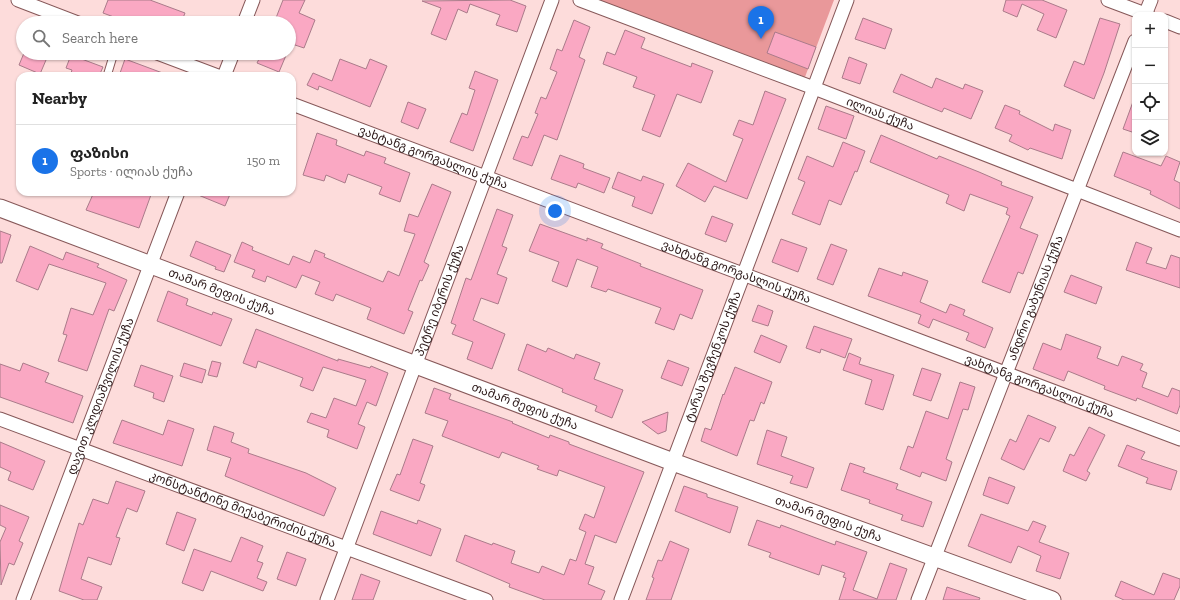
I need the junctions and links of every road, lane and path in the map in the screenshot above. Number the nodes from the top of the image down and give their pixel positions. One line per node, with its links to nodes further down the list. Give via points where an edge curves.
1 (18, 0): 10 (street)
2 (253, 0): 11 (street)
3 (552, 0): 23 (street, პეტრე იბერის ქუჩა)
4 (580, 0): 21 (street, ილიას ქუჩა)
5 (846, 0): 21 (street, ტარას შევჩენკოს ქუჩა)
6 (1108, 0): 8 (street)
7 (1151, 0): 9 (street)
8 (1138, 12)
9 (1147, 12)
10 (60, 16)
11 (247, 16)
12 (1168, 22): 13 (street)
13 (1180, 27)
14 (1132, 48): 24 (street, ანდრო გაბუნიას ქუჩა)
15 (112, 60): 18 (lane)
16 (176, 60): 19 (street)
17 (230, 60): 20 (street)
18 (108, 72)
19 (207, 72)
20 (226, 72)
21 (814, 88): 24 (street, ილიას ქუჩა); 29 (street, ტარას შევჩენკოს ქუჩა)
22 (296, 106): 23 (street, ვახტანგ გორგასლის ქუჩა)
23 (485, 177): 29 (street, ვახტანგ გორგასლის ქუჩა); 30 (street, პეტრე იბერის ქუჩა)
24 (1078, 190): 27 (street, ილიას ქუჩა); 31 (street, ანდრო გაბუნიას ქუჩა)
25 (176, 196): 28 (street, დავით კლდიაშვილის ქუჩა)
26 (0, 208): 28 (street, თამარ მეფის ქუჩა)
27 (1180, 230)
28 (150, 264): 30 (street, თამარ მეფის ქუჩა); 34 (street, დავით კლდიაშვილის ქუჩა)
29 (744, 275): 31 (street, ვახტანგ გორგასლის ქუჩა); 35 (street, ტარას შევჩენკოს ქუჩა)
30 (416, 365): 35 (street, თამარ მეფის ქუჩა); 36 (street, პეტრე იბერის ქუჩა)
31 (1006, 374): 33 (street, ვახტანგ გორგასლის ქუჩა); 37 (street, ანდრო გაბუნიას ქუჩა)
32 (0, 419): 34 (street, კონსტანტინე მიქაბერიძის ქუჩა)
33 (1180, 439)
34 (80, 449): 36 (street, კონსტანტინე მიქაბერიძის ქუჩა); 38 (street, დავით კლდიაშვილის ქუჩა)
35 (673, 462): 37 (street, თამარ მეფის ქუჩა); 41 (street, ტარას შევჩენკოს ქუჩა)
36 (347, 548): 39 (street, პეტრე იბერის ქუჩა); 40 (street, კონსტანტინე მიქაბერიძის ქუჩა)
37 (936, 557): 42 (street, ანდრო გაბუნიას ქუჩა); 43 (street, თამარ მეფის ქუჩა)
38 (23, 600)
39 (327, 600)
40 (486, 600)
41 (621, 600)
42 (918, 600)
43 (1052, 600)

